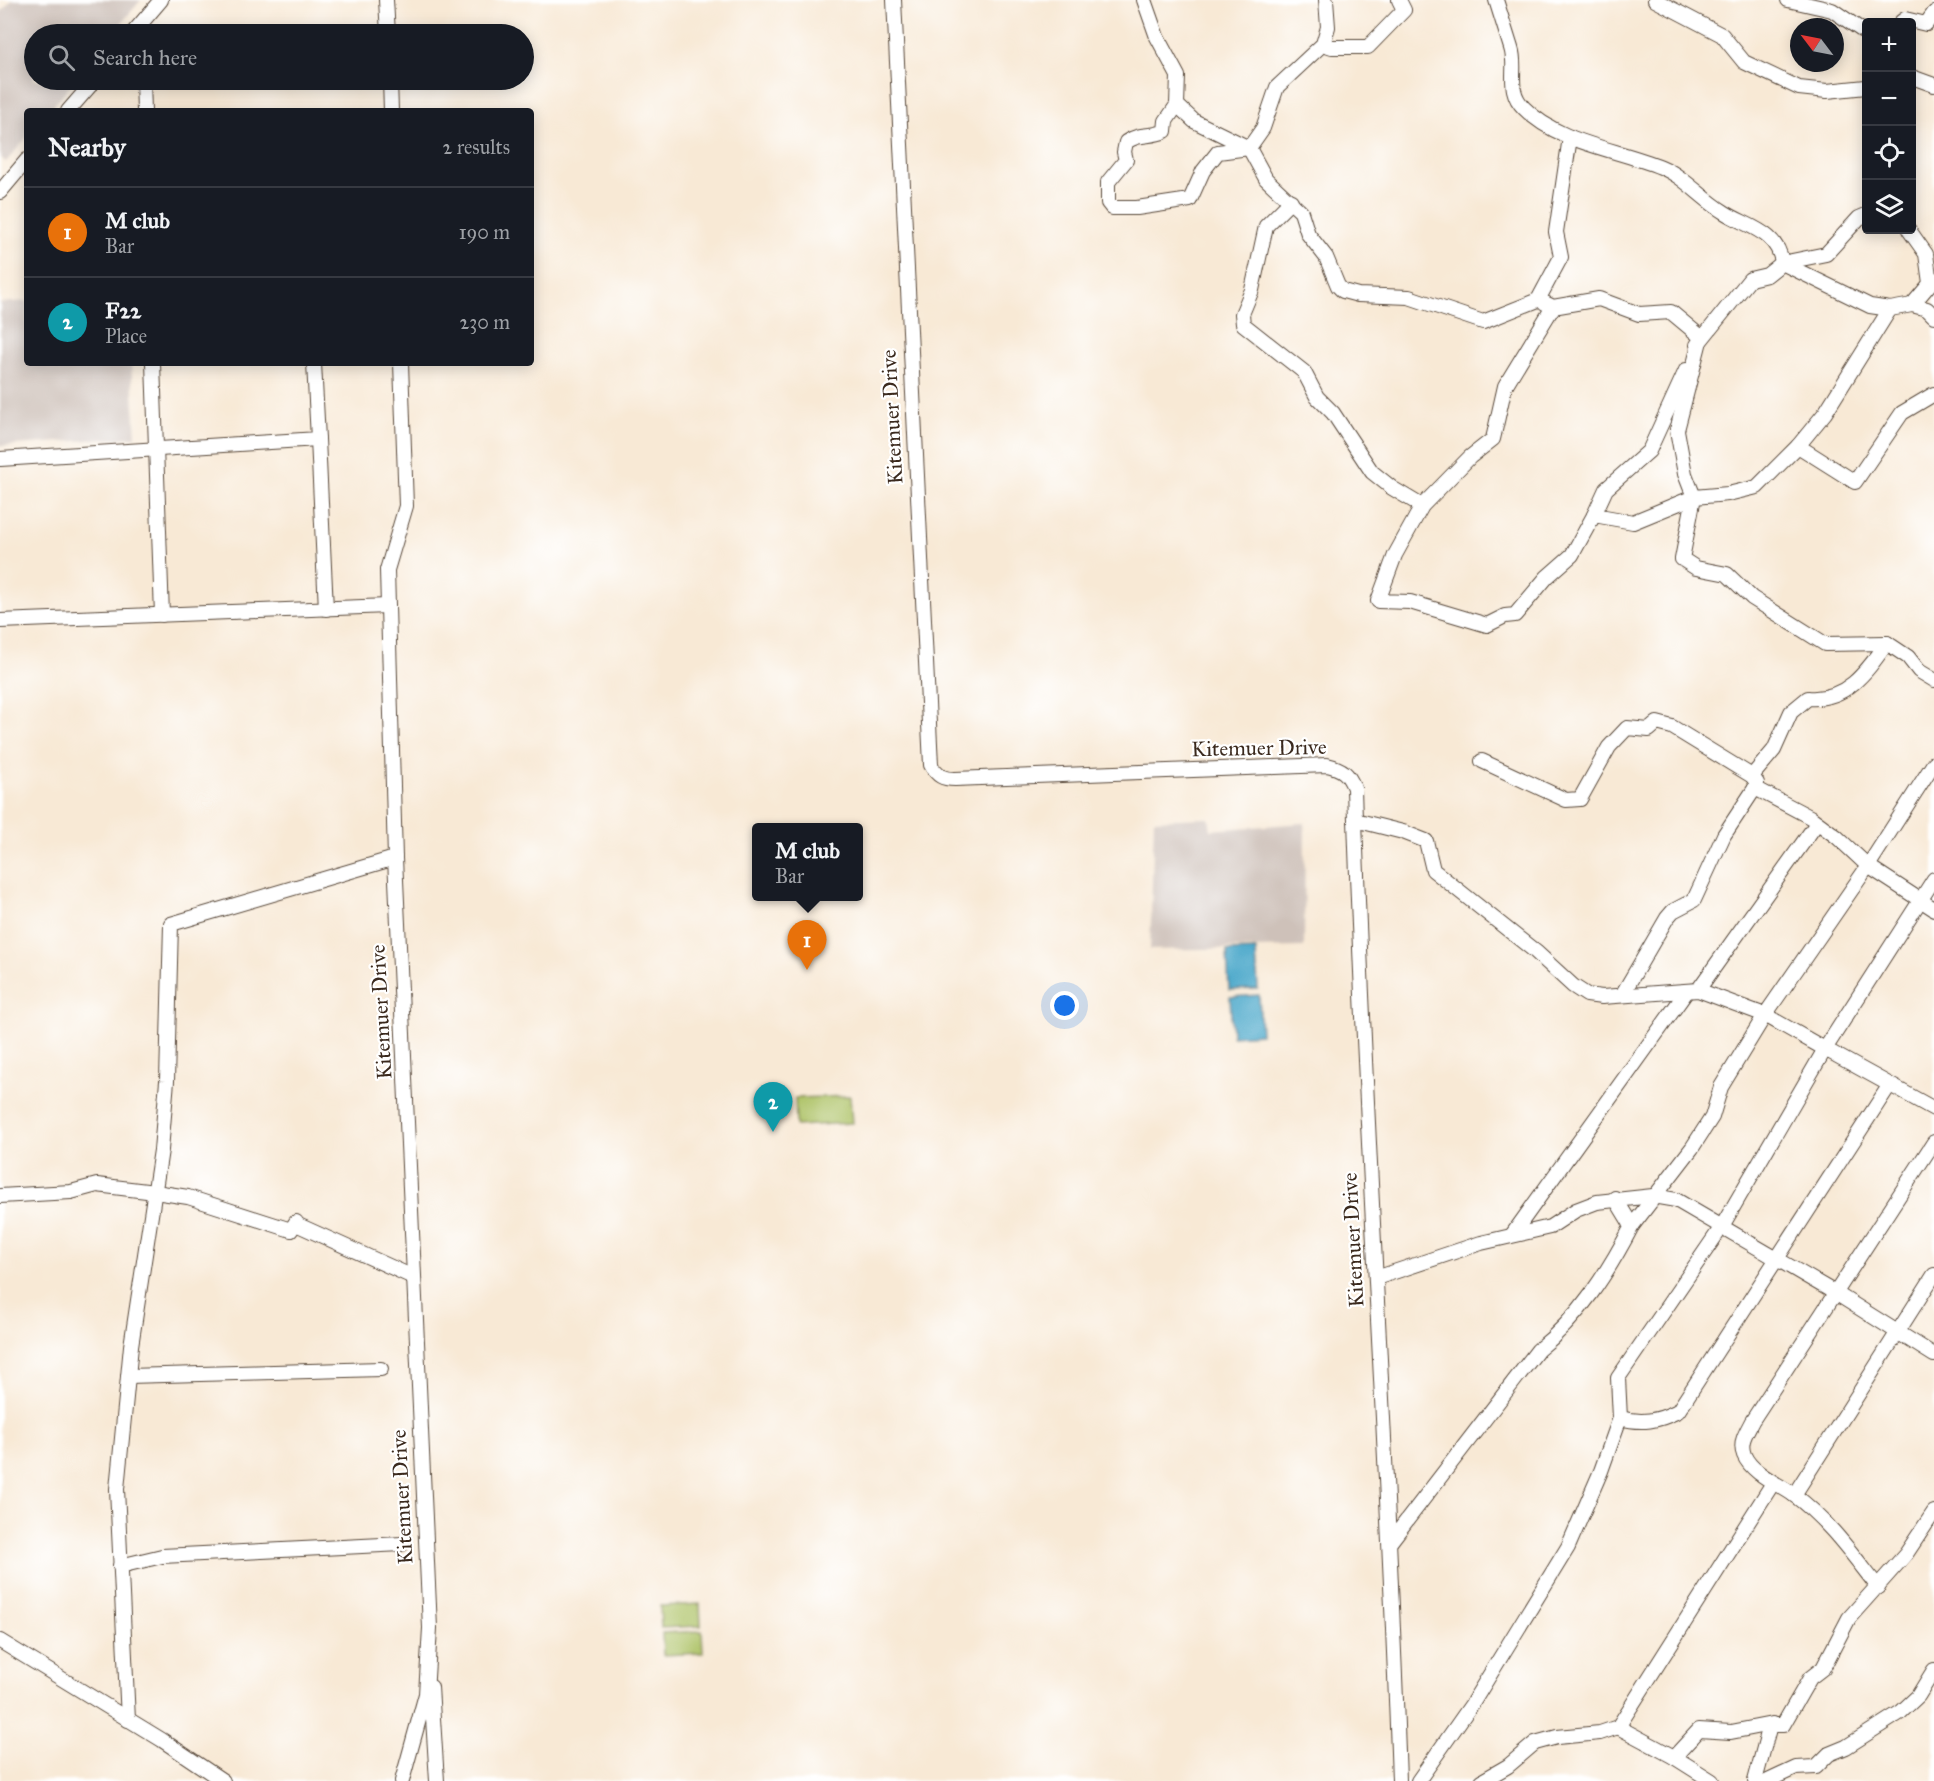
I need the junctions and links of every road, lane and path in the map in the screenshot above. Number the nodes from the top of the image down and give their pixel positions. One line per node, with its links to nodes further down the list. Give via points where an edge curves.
1 (161, 0): 12 (street)
2 (386, 0): 13 (street)
3 (894, 0): 61 (street, Kitemuer Drive, via 931,765 945,779 955,779 1327,765 1342,768 1349,776 1354,788)
4 (1144, 0): 22 (street, via 1156,37 1178,76)
5 (1326, 0): 15 (street, via 1328,27)
6 (1399, 0): 15 (street, via 1404,10 1368,47)
7 (1496, 0): 26 (street, via 1512,49 1515,96 1523,108)
8 (1655, 0): 18 (street, via 1722,35 1744,62 1799,88 1827,91)
9 (1788, 0): 14 (street, via 1832,9)
10 (1934, 13): 11 (street, via 1926,24)
11 (1916, 22)
12 (143, 24)
13 (387, 24)
14 (1862, 30)
15 (1323, 44): 27 (street, via 1277,87 1263,128)
16 (1916, 79): 17 (street)
17 (1934, 85)
18 (1862, 87)
19 (86, 90): 23 (street)
20 (143, 90): 24 (street)
21 (390, 90): 25 (street)
22 (1177, 105): 27 (street, via 1194,121); 27 (street, via 1166,121 1165,131 1156,136 1138,135 1126,142 1126,160 1108,182 1110,207 1137,208 1190,200 1203,171 1218,152)
23 (71, 108)
24 (144, 108)
25 (391, 108)
26 (1570, 137): 33 (street, via 1673,174 1724,212 1761,231 1780,250); 35 (street, via 1556,232 1561,257)
27 (1249, 148): 30 (street, via 1266,179)
28 (24, 164): 29 (street)
29 (0, 192)
30 (1291, 201): 35 (street, via 1301,212 1308,234 1326,257 1343,291 1409,297 1483,322); 50 (street, via 1266,226 1252,290 1242,315 1243,324 1304,372 1317,397 1333,413 1372,472)
31 (1862, 217): 33 (street, via 1826,254)
32 (1912, 234): 34 (street, via 1926,254)
33 (1782, 263): 38 (street, via 1870,306); 40 (street, via 1767,274 1750,279)
34 (1932, 281): 36 (street)
35 (1538, 300): 37 (street)
36 (1911, 305): 38 (street); 39 (street, via 1927,309)
37 (1553, 307): 40 (street, via 1599,299 1639,314 1671,312); 50 (street, via 1505,386 1493,439)
38 (1890, 309): 46 (street, via 1865,354)
39 (1934, 316)
40 (1701, 337): 49 (street, via 1677,430 1685,474); 51 (street, via 1650,451 1606,489)
41 (153, 366): 47 (street)
42 (315, 366): 45 (street)
43 (401, 366): 52 (street, Kitemuer Drive, via 406,506 387,570)
44 (1934, 394): 46 (street, via 1902,413 1855,483)
45 (318, 439): 47 (street); 53 (street)
46 (1798, 446): 49 (street, via 1756,487)
47 (156, 449): 48 (street); 54 (street)
48 (0, 459)
49 (1694, 497): 51 (street, via 1633,522); 56 (street, via 1682,560 1696,568 1727,574 1752,598 1825,644)
50 (1422, 506): 51 (street, via 1395,555 1378,601 1410,602 1486,625 1515,615 1572,555)
51 (1594, 515)
52 (388, 606): 53 (street); 63 (street, Kitemuer Drive)
53 (326, 609): 54 (street)
54 (162, 615): 55 (street)
55 (0, 621)
56 (1887, 643): 57 (street); 60 (street, via 1865,674 1840,694 1808,698 1791,712)
57 (1934, 680)
58 (1482, 761): 60 (street, via 1566,800 1580,799 1609,747 1627,728 1649,730 1658,723 1672,727)
59 (1934, 763): 64 (street)
60 (1754, 782): 62 (street); 69 (street, via 1724,835 1695,900 1667,918)
61 (1355, 820): 69 (street, via 1426,841 1433,870 1536,952 1560,976 1587,995); 85 (street, Kitemuer Drive)
62 (1817, 823): 64 (street); 68 (street)
63 (395, 858): 75 (street, via 171,924 166,1081); 84 (street, Kitemuer Drive)
64 (1868, 866): 66 (street); 70 (street)
65 (1934, 879): 66 (street)
66 (1919, 900): 67 (street); 71 (street)
67 (1934, 909)
68 (1693, 990): 69 (street); 70 (street); 81 (street)
69 (1622, 995)
70 (1765, 1015): 71 (street); 77 (street, via 1721,1087 1712,1117)
71 (1825, 1049): 72 (street); 80 (street)
72 (1889, 1086): 73 (street); 82 (street)
73 (1934, 1109)
74 (1934, 1142): 86 (street)
75 (155, 1192): 76 (street, via 97,1185 71,1192); 84 (street, via 188,1197 291,1230 296,1223); 90 (street)
76 (0, 1196)
77 (1653, 1196): 78 (street); 79 (street); 80 (street, via 1676,1200)
78 (1616, 1198): 79 (street); 81 (street, via 1576,1210 1550,1227)
79 (1632, 1226): 95 (street, via 1612,1264 1566,1325 1538,1350)
80 (1721, 1228): 82 (street); 91 (street, via 1618,1378)
81 (1512, 1235): 85 (street)
82 (1776, 1258): 86 (street); 91 (street, via 1678,1411 1637,1423)
83 (1934, 1275): 87 (street)
84 (412, 1277): 100 (street, Kitemuer Drive)
85 (1376, 1278): 95 (street, Kitemuer Drive)
86 (1837, 1294): 87 (street); 92 (street, via 1744,1437 1745,1458)
87 (1899, 1334): 88 (street); 93 (street)
88 (1934, 1355)
89 (381, 1369): 90 (street)
90 (128, 1376): 97 (street, via 117,1488)
91 (1620, 1418): 106 (street, via 1568,1547)
92 (1773, 1483): 93 (street); 104 (street)
93 (1794, 1495): 98 (street, via 1832,1528)
94 (1934, 1512): 98 (street)
95 (1391, 1541): 110 (street, Kitemuer Drive)
96 (402, 1544): 97 (street, via 162,1556)
97 (120, 1566): 102 (street)
98 (1878, 1587): 103 (street, via 1849,1618 1823,1668 1810,1677 1783,1725)
99 (0, 1641): 102 (street)
100 (430, 1661): 108 (street, Kitemuer Drive, via 426,1694); 109 (street, Kitemuer Drive)
101 (1934, 1670): 114 (street, via 1901,1712 1829,1754 1816,1767 1796,1768)
102 (128, 1720): 107 (street)
103 (1772, 1724): 105 (street, via 1731,1732 1699,1731); 113 (street)
104 (1618, 1727): 105 (street); 111 (street, via 1535,1743)
105 (1674, 1757): 112 (street)
106 (1424, 1780)
107 (223, 1781)
108 (402, 1781)
109 (437, 1781)
110 (1399, 1781)
111 (1482, 1781)
112 (1712, 1781)
113 (1755, 1781)
114 (1768, 1781)

